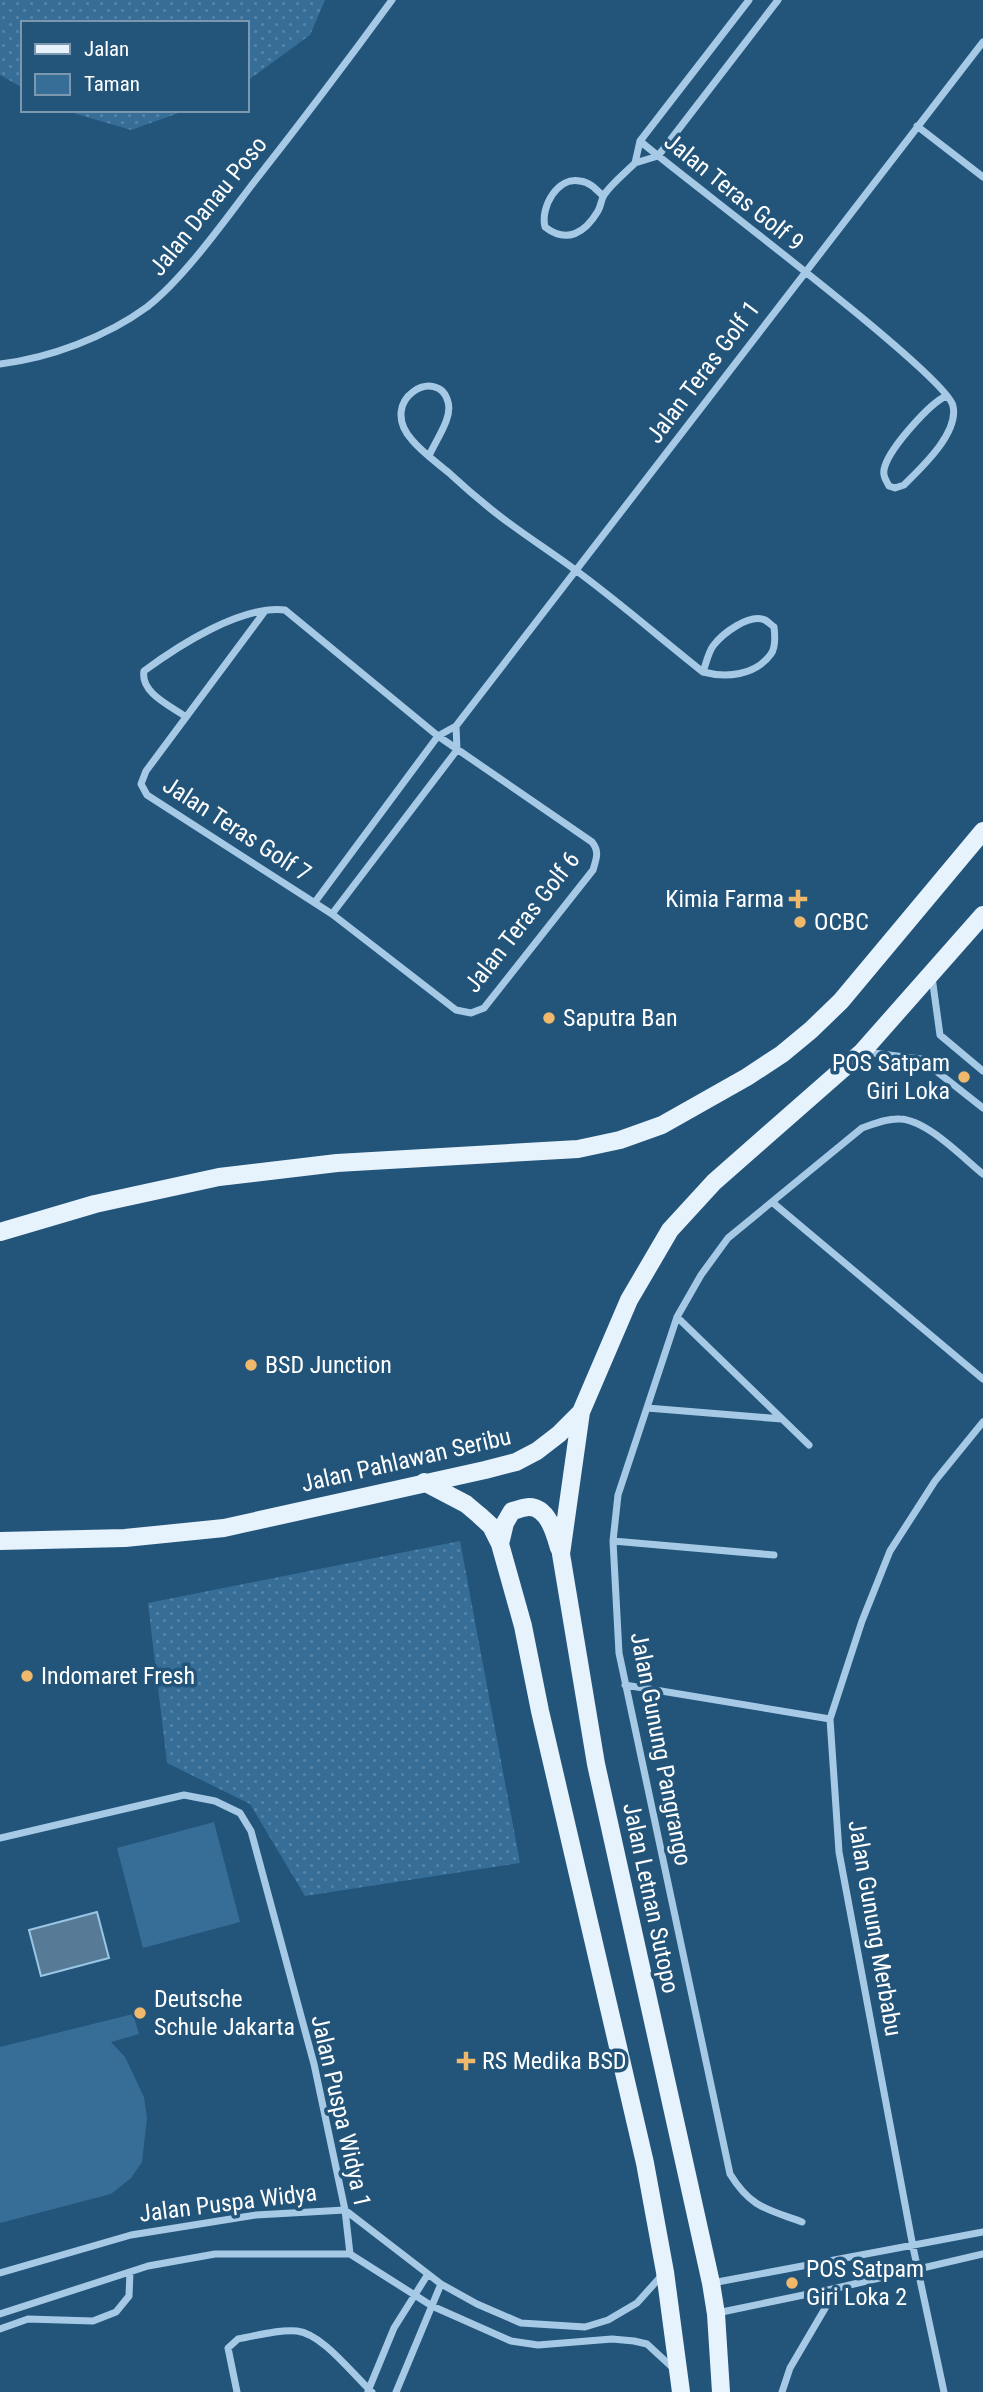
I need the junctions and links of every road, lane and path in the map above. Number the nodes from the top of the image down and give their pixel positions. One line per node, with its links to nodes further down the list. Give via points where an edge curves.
1 (392, 0): 12 (street, Jalan Danau Poso, via 229,215 150,304 104,332 54,352)
2 (749, 0): 6 (street)
3 (778, 0): 7 (street)
4 (983, 42): 5 (street, Jalan Teras Golf 1)
5 (917, 126): 9 (street); 11 (street, Jalan Teras Golf 1)
6 (640, 141): 7 (street, Jalan Teras Golf 9); 8 (street)
7 (658, 156): 8 (street); 11 (street, Jalan Teras Golf 9)
8 (635, 163): 10 (street)
9 (983, 177)
10 (603, 196): 10 (street, via 588,226 576,233 554,234 545,227 543,211 550,196 569,181 590,184)
11 (804, 272): 13 (street, Jalan Teras Golf 9, via 882,334); 15 (street, Jalan Teras Golf 1)
12 (0, 364)
13 (946, 396): 13 (street, via 953,405 954,420 946,438 904,485 889,486 884,473 889,457 927,408)
14 (429, 456): 14 (street, via 404,431 401,420 405,398 416,388 427,386 442,391 449,409); 15 (street, via 492,510)
15 (576, 570): 17 (street); 19 (street, Jalan Teras Golf 1)
16 (265, 611): 18 (street, Jalan Teras Golf 7); 18 (street, via 194,637 144,671 148,690); 20 (street, via 285,610)
17 (703, 672): 17 (street, via 732,676 754,669 772,653 774,627 765,620 749,620 723,635 711,648)
18 (186, 717): 23 (street, Jalan Teras Golf 7, via 143,776 144,791)
19 (456, 726): 20 (street, Jalan Teras Golf 1); 21 (street)
20 (438, 736): 21 (street); 23 (street, Jalan Teras Golf 1)
21 (457, 750): 24 (street); 24 (street, Jalan Teras Golf 6, via 592,842 597,848 593,870 484,1008 471,1013 456,1010)
22 (983, 831): 32 (main road, via 841,1001 811,1030 747,1077 662,1125 578,1149 337,1163 219,1177 103,1202)
23 (315, 902): 24 (street)
24 (332, 914)
25 (983, 915): 26 (main road, Jalan Pahlawan Seribu)
26 (932, 975): 27 (main road, Jalan Pahlawan Seribu); 28 (street, via 940,1035)
27 (862, 1052): 29 (street, via 921,1059); 36 (main road, Jalan Pahlawan Seribu, via 714,1181 670,1230 629,1300)
28 (983, 1071)
29 (983, 1108)
30 (983, 1174): 31 (street, Jalan Gunung Pangrango, via 924,1126 891,1120 862,1128)
31 (772, 1202): 33 (street, Jalan Gunung Pangrango, via 728,1238); 34 (street)
32 (0, 1232)
33 (677, 1317): 35 (street, Jalan Gunung Pangrango); 37 (street)
34 (983, 1379)
35 (647, 1408): 37 (street); 42 (street, Jalan Gunung Pangrango, via 618,1495)
36 (581, 1412): 40 (main road, Jalan Pahlawan Seribu, via 552,1440 516,1462); 44 (main road, Jalan Letnan Sutopo)
37 (782, 1419): 39 (street)
38 (983, 1422): 47 (street, Jalan Gunung Merbabu, via 935,1481 890,1551)
39 (809, 1445)
40 (424, 1482): 41 (main road, Jalan Pahlawan Seribu, via 224,1528 125,1538); 43 (main road, via 466,1504 491,1527)
41 (0, 1541)
42 (613, 1541): 45 (street); 46 (street, Jalan Gunung Pangrango)
43 (500, 1545): 44 (main road, via 512,1511 531,1506 552,1526); 57 (main road, via 523,1626 645,2163)
44 (561, 1554): 60 (main road, Jalan Letnan Sutopo, via 596,1764)
45 (774, 1555)
46 (625, 1685): 47 (street); 50 (street, Jalan Gunung Pangrango, via 730,2174 756,2205)
47 (830, 1718): 52 (street, Jalan Gunung Merbabu, via 839,1852)
48 (0, 1838): 49 (street, Jalan Puspa Widya 1, via 184,1795 215,1801 240,1813 251,1831 314,2064)
49 (345, 2210): 54 (street, Jalan Puspa Widya 1); 58 (street, Jalan Puspa Widya, via 256,2215 131,2235); 59 (street, Jalan Puspa Widya)
50 (802, 2222)
51 (983, 2232): 52 (street)
52 (913, 2247): 55 (street, Jalan Gunung Merbabu); 60 (street)
53 (983, 2254): 55 (street)
54 (350, 2255): 56 (street, Jalan Puspa Widya, via 215,2254); 63 (street)
55 (917, 2268): 62 (street); 74 (street, Jalan Gunung Merbabu)
56 (130, 2272): 65 (street, Jalan Puspa Widya); 67 (street, via 129,2296 116,2312 93,2321 28,2319)
57 (665, 2272): 61 (street, Jalan Puspa Widya, via 637,2303 585,2327 521,2323); 68 (main road)
58 (0, 2273)
59 (428, 2274): 61 (street, Jalan Puspa Widya); 63 (street)
60 (711, 2283): 66 (main road, Jalan Letnan Sutopo)
61 (441, 2284): 64 (street)
62 (837, 2288): 66 (street); 73 (street, via 790,2368)
63 (414, 2295): 64 (street); 69 (street, via 394,2328)
64 (432, 2306): 68 (street, via 511,2340 538,2345 612,2339 647,2344); 71 (street)
65 (0, 2314)
66 (716, 2314): 72 (main road, Jalan Letnan Sutopo)
67 (0, 2329)
68 (680, 2383)
69 (369, 2391): 70 (street, via 320,2342 295,2331 232,2342 228,2348)
70 (237, 2392)
71 (396, 2392)
72 (721, 2392)
73 (782, 2392)
74 (944, 2392)

